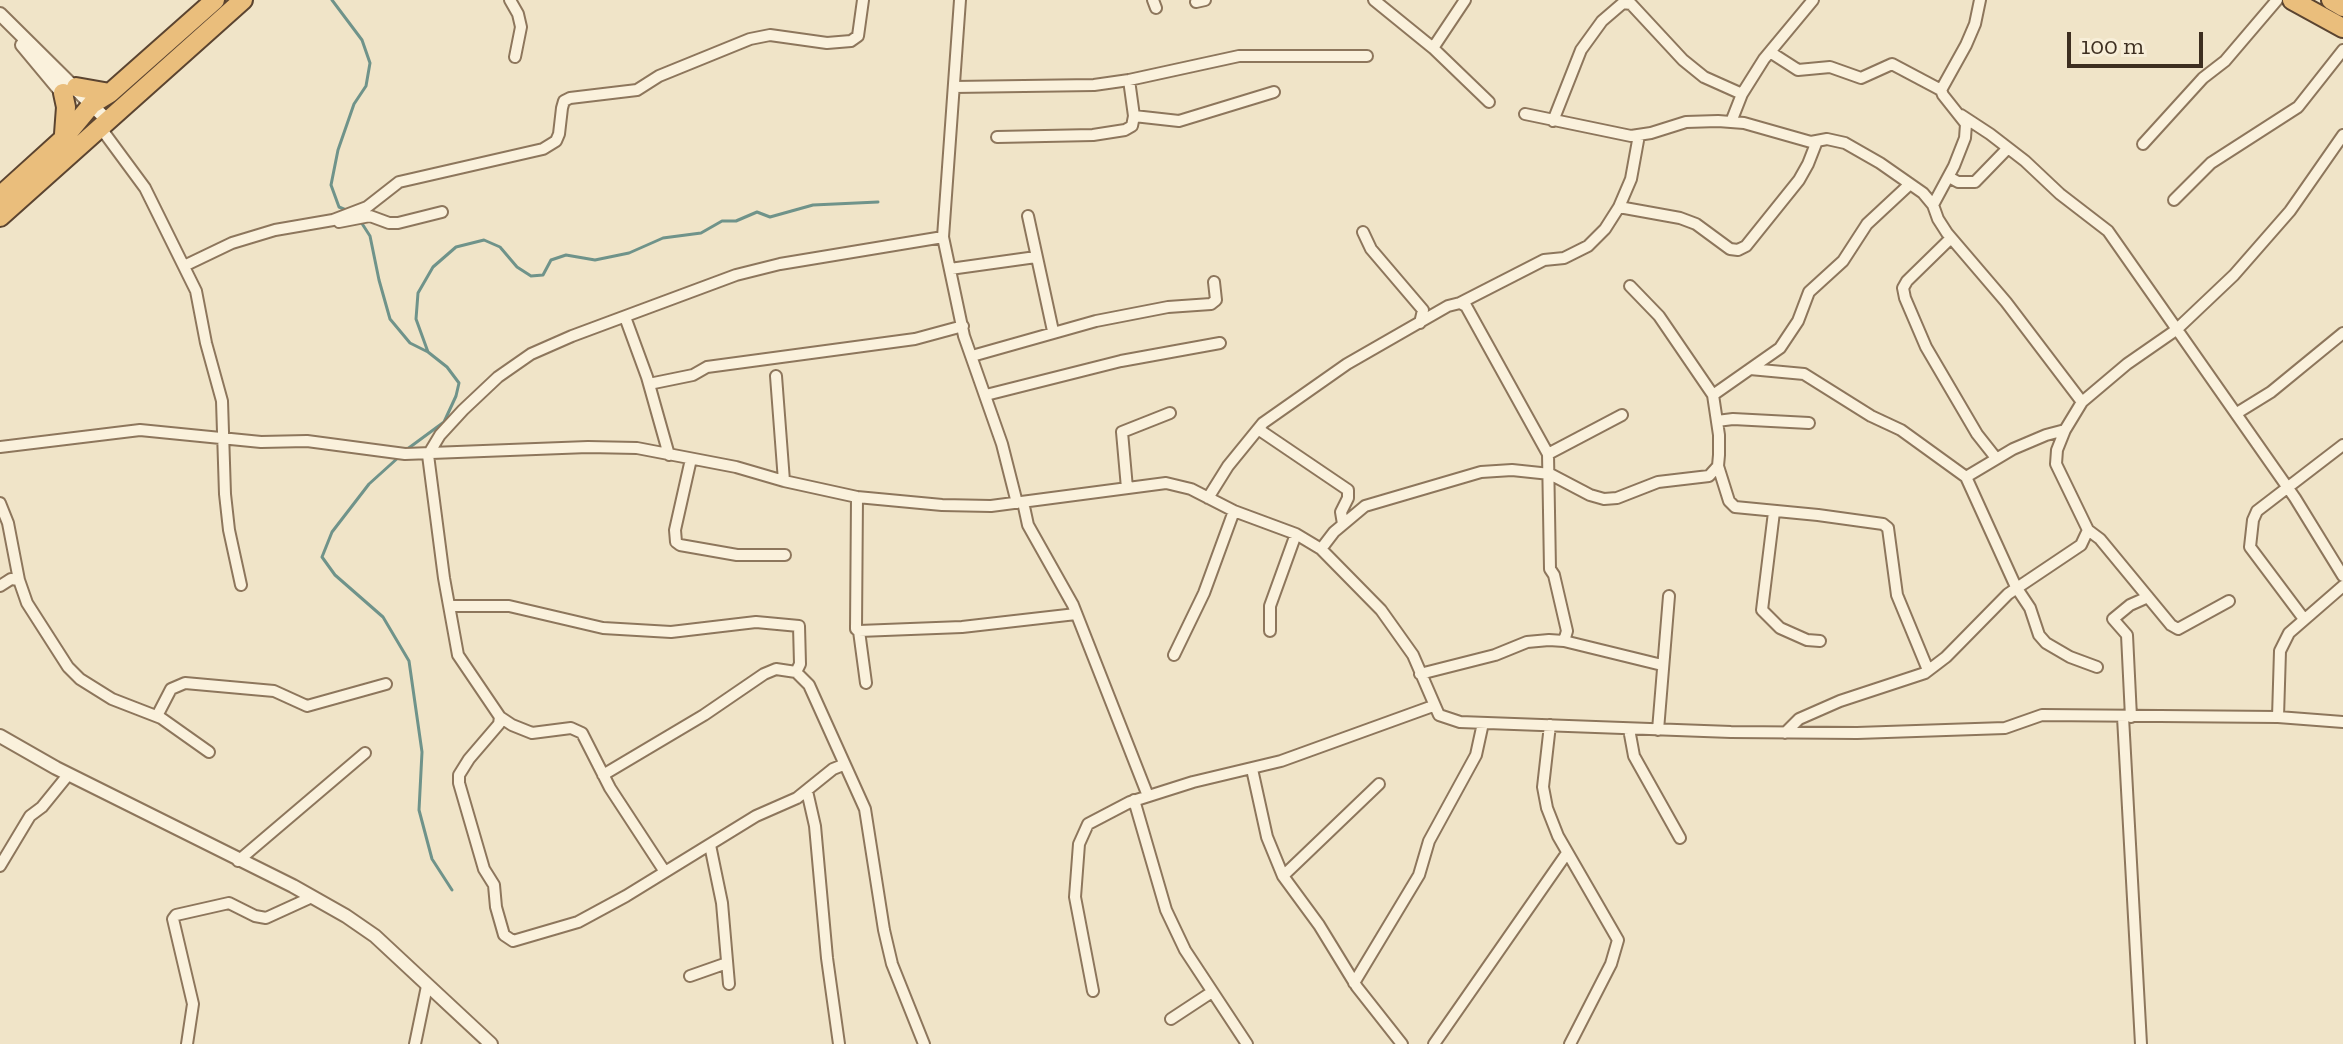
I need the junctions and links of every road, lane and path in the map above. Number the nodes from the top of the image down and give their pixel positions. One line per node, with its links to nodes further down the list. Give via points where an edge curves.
1 (215, 0): 27 (highway)
2 (243, 0): 36 (highway)
3 (510, 0): 21 (street, via 521,27)
4 (863, 0): 50 (street, via 858,36 851,41 770,35 750,39 637,90 570,98 564,101 559,134 551,145 399,182)
5 (960, 0): 23 (street)
6 (1374, 0): 17 (street)
7 (1465, 0): 17 (street)
8 (1813, 0): 19 (street)
9 (1980, 0): 25 (street, via 1966,45)
10 (2277, 0): 42 (street)
11 (2292, 0): 16 (highway)
12 (2331, 0): 13 (highway)
13 (2343, 7)
14 (0, 14): 24 (street)
15 (0, 23): 24 (street)
16 (2343, 28)
17 (1433, 48): 29 (street)
18 (2343, 50): 47 (street, via 2298,107 2211,163)
19 (1770, 52): 25 (street, via 1798,70 1830,67 1861,78 1892,64); 28 (street)
20 (1367, 56): 22 (street, via 1239,56)
21 (515, 57)
22 (1129, 80): 23 (street); 33 (street)
23 (954, 87): 55 (street)
24 (70, 90): 27 (highway); 30 (street); 40 (highway)
25 (1941, 90): 32 (street)
26 (1274, 92): 33 (street, via 1179,121)
27 (110, 93): 30 (highway)
28 (1742, 94): 34 (street, via 1704,77 1631,4 1623,3 1581,50); 35 (street)
29 (1489, 102)
30 (86, 110): 36 (street); 36 (street); 40 (highway)
31 (1525, 114): 34 (street)
32 (1961, 115): 43 (street); 44 (street, via 1965,138)
33 (1134, 116): 39 (street, via 1125,130 1093,135)
34 (1553, 121): 37 (street)
35 (1731, 122): 37 (street, via 1686,122); 41 (street)
36 (100, 127): 53 (highway); 58 (street, via 145,188)
37 (1639, 135): 49 (street, via 1631,179)
38 (2343, 135): 66 (street, via 2290,211)
39 (997, 137)
40 (63, 139): 46 (highway)
41 (1817, 141): 45 (street, via 1845,143); 49 (street, via 1799,180 1738,250 1680,218)
42 (2143, 144)
43 (2008, 148): 44 (street, via 1975,182); 66 (street, via 2108,231)
44 (1949, 177): 48 (street)
45 (1910, 184): 48 (street); 71 (street, via 1867,224 1843,261 1809,292 1780,348)
46 (0, 196)
47 (2174, 200)
48 (1933, 205): 56 (street)
49 (1619, 207): 62 (street, via 1588,246 1564,258 1544,260)
50 (369, 212): 51 (street, via 398,223); 58 (street, via 275,230)
51 (442, 212)
52 (1028, 216): 57 (street)
53 (0, 217)
54 (1363, 232): 64 (street, via 1371,249 1423,310)
55 (943, 237): 59 (street); 63 (street, via 736,275)
56 (1951, 238): 76 (street); 90 (street, via 1907,281 1905,298 1926,347)
57 (1036, 257): 59 (street); 67 (street)
58 (184, 266): 84 (street, via 196,291 222,401)
59 (950, 269): 65 (street)
60 (1214, 282): 67 (street, via 1216,300 1211,304 1140,311)
61 (1630, 286): 75 (street, via 1659,316)
62 (1460, 303): 64 (street); 87 (street)
63 (625, 317): 73 (street); 88 (street, via 516,363 468,404)
64 (1420, 323): 82 (street, via 1347,364)
65 (963, 326): 70 (street); 73 (street, via 915,339 707,367)
66 (2176, 330): 76 (street); 78 (street)
67 (1053, 331): 70 (street)
68 (2343, 333): 78 (street)
69 (1220, 343): 74 (street)
70 (972, 356): 74 (street)
71 (1750, 369): 75 (street); 94 (street, via 1804,374 1901,430)
72 (776, 376): 95 (street)
73 (649, 384): 89 (street)
74 (986, 395): 101 (street)
75 (1713, 395): 80 (street)
76 (2082, 402): 83 (street)
77 (1170, 413): 97 (street, via 1122,432)
78 (2237, 413): 96 (street)
79 (1622, 415): 87 (street)
80 (1717, 421): 81 (street); 92 (street)
81 (1809, 423)
82 (1258, 429): 99 (street); 104 (street, via 1348,490)
83 (2065, 430): 90 (street); 105 (street, via 2056,464)
84 (222, 439): 86 (street, via 140,430); 88 (street, via 307,441); 112 (street, via 229,530)
85 (2343, 445): 96 (street)
86 (0, 447)
87 (1548, 454): 93 (street)
88 (428, 455): 89 (street, via 609,447); 119 (street)
89 (669, 455): 91 (street)
90 (1996, 458): 94 (street)
91 (691, 459): 95 (street); 109 (street, via 676,542 737,555)
92 (1718, 466): 93 (street, via 1709,476 1658,482 1604,499); 103 (street, via 1735,507)
93 (1550, 474): 104 (street, via 1481,472 1365,506); 124 (street, via 1550,569 1567,631)
94 (1966, 477): 115 (street)
95 (784, 481): 98 (street)
96 (2287, 487): 110 (street); 121 (street, via 2257,511 2250,547)
97 (1127, 488): 99 (street, via 1166,483); 101 (street)
98 (857, 497): 101 (street, via 942,505); 122 (street)
99 (1208, 498): 102 (street)
100 (0, 503): 107 (street)
101 (1020, 503): 120 (street)
102 (1234, 511): 106 (street); 126 (street)
103 (1774, 512): 125 (street, via 1762,610 1780,628); 130 (street, via 1888,528 1897,595)
104 (1343, 524): 108 (street)
105 (2088, 530): 115 (street, via 2081,545); 117 (street)
106 (1296, 534): 108 (street); 123 (street, via 1270,606)
107 (6, 538): 111 (street)
108 (1321, 549): 131 (street, via 1381,610)
109 (785, 555)
110 (2343, 576)
111 (19, 580): 113 (street); 135 (street, via 35,618 80,679 112,699)
112 (241, 585)
113 (0, 586)
114 (2343, 586): 121 (street)
115 (2016, 587): 128 (street, via 2046,643); 130 (street)
116 (1669, 596): 127 (street)
117 (2148, 597): 118 (street, via 2178,629); 137 (street, via 2113,619 2127,635)
118 (2229, 601)
119 (449, 606): 129 (street, via 509,606 603,628 644,631 756,622 799,626); 136 (street, via 458,655)
120 (1076, 614): 122 (street, via 962,627); 154 (street)
121 (2304, 619): 138 (street, via 2280,651)
122 (859, 631): 132 (street)
123 (1270, 631)
124 (1564, 641): 127 (street); 131 (street, via 1527,642)
125 (1820, 641)
126 (1174, 655)
127 (1662, 665): 143 (street)
128 (2097, 667)
129 (794, 668): 148 (street, via 809,685); 151 (street, via 764,674)
130 (1928, 670): 144 (street, via 1799,719)
131 (1420, 674): 134 (street)
132 (866, 683)
133 (386, 684): 135 (street, via 307,706 274,691 185,683 171,689)
134 (1433, 706): 140 (street, via 1439,715); 149 (street)
135 (157, 716): 146 (street)
136 (500, 717): 151 (street, via 532,733 571,728 582,733); 161 (street, via 459,775 459,783 484,869 494,885 504,935 524,940 578,922)
137 (2127, 717): 138 (street); 144 (street, via 2042,715 1977,731); 181 (street)
138 (2278, 717): 139 (street)
139 (2343, 722)
140 (1483, 723): 141 (street); 166 (street, via 1476,755 1429,841 1419,875)
141 (1550, 725): 142 (street); 158 (street, via 1543,787)
142 (1629, 729): 143 (street); 156 (street, via 1634,756)
143 (1658, 730): 144 (street)
144 (1785, 733)
145 (0, 736): 150 (street)
146 (209, 752)
147 (365, 753): 159 (street)
148 (843, 765): 153 (street); 176 (street, via 865,809 892,964)
149 (1252, 769): 154 (street); 162 (street, via 1267,837)
150 (68, 775): 159 (street); 160 (street, via 30,816)
151 (603, 775): 161 (street)
152 (1379, 784): 162 (street)
153 (807, 791): 157 (street); 175 (street)
154 (1148, 796): 155 (street)
155 (1134, 800): 169 (street, via 1088,824 1079,844 1075,897); 170 (street, via 1166,910)
156 (1680, 838)
157 (710, 845): 161 (street); 164 (street)
158 (1567, 853): 179 (street); 180 (street, via 1618,940)
159 (238, 861): 163 (street)
160 (0, 866)
161 (665, 872)
162 (1283, 876): 166 (street)
163 (312, 897): 168 (street, via 375,936); 173 (street, via 266,918 229,903 176,915 193,1004)
164 (727, 963): 165 (street); 167 (street)
165 (690, 976)
166 (1354, 983): 178 (street)
167 (729, 984)
168 (427, 986): 172 (street); 174 (street)
169 (1093, 991)
170 (1212, 992): 171 (street); 177 (street)
171 (1171, 1019)
172 (489, 1042)
173 (187, 1044)
174 (415, 1044)
175 (839, 1044)
176 (924, 1044)
177 (1247, 1044)
178 (1402, 1044)
179 (1434, 1044)
180 (1570, 1044)
181 (2141, 1044)

